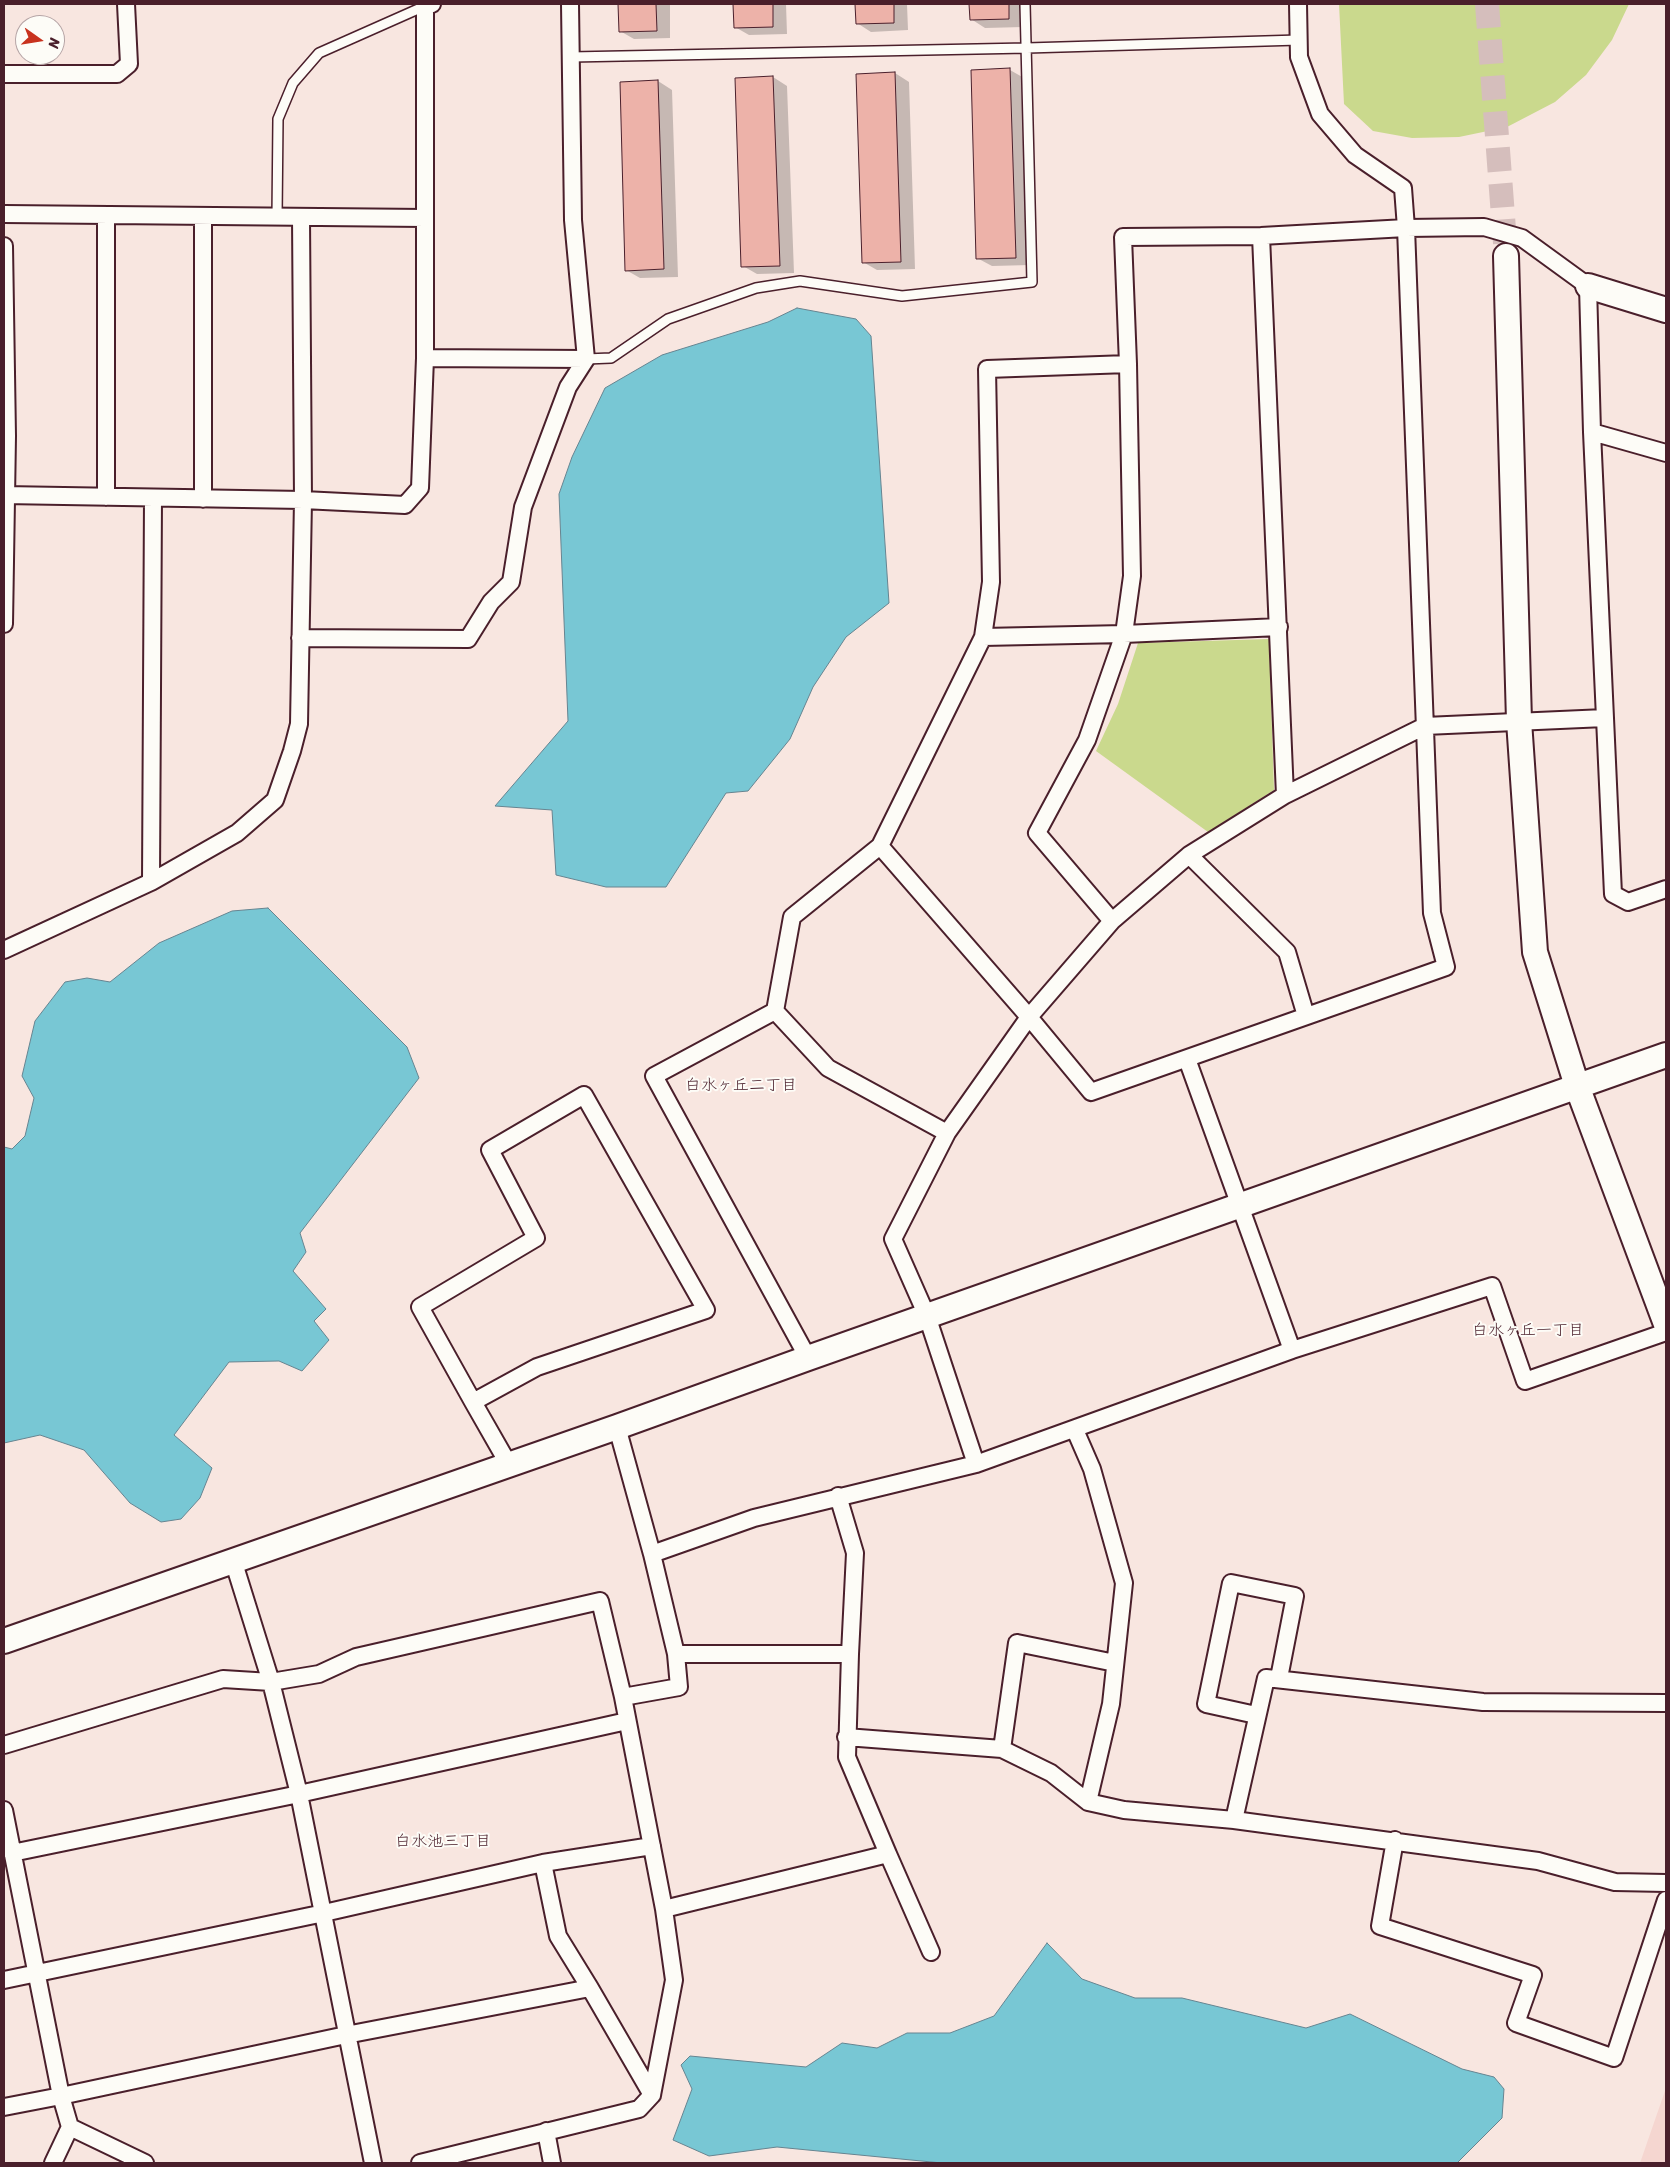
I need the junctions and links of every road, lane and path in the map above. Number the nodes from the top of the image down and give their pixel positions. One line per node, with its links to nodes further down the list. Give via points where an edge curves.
1 (126, 4): 9 (street, via 128,64 117,74)
2 (570, 4): 8 (street)
3 (1025, 4): 7 (lane)
4 (1298, 4): 6 (street)
5 (429, 5): 13 (lane, via 319,53 293,83 278,119); 15 (street)
6 (1298, 40): 7 (lane); 16 (street, via 1299,57 1320,114 1355,155 1403,188)
7 (1027, 48): 8 (lane); 23 (lane, via 1032,282 902,296 800,281 756,288 668,319 611,358)
8 (571, 57): 23 (street, via 573,220)
9 (4, 74)
10 (4, 214): 11 (street)
11 (106, 215): 12 (street); 28 (street)
12 (203, 216): 13 (street); 30 (street)
13 (277, 217): 14 (street)
14 (301, 217): 15 (street); 31 (street)
15 (425, 218): 22 (street)
16 (1406, 228): 17 (street); 20 (street, via 1484,227 1522,238); 39 (street)
17 (1261, 236): 24 (street, via 1123,237); 33 (street)
18 (4, 246): 27 (street, via 7,436)
19 (1506, 256): 38 (street)
20 (1588, 286): 21 (street); 25 (street)
21 (1666, 310)
22 (425, 358): 23 (street); 31 (street, via 420,488 406,505)
23 (586, 360): 36 (street, via 568,387 523,507 511,582 491,602 468,639)
24 (1128, 364): 34 (street, via 1132,576); 35 (street, via 987,369 991,582)
25 (1592, 432): 26 (street); 37 (street)
26 (1666, 453)
27 (4, 495): 28 (street); 32 (street)
28 (106, 497): 29 (street)
29 (153, 498): 30 (street); 43 (street)
30 (203, 498): 31 (street)
31 (303, 500): 36 (street)
32 (4, 624)
33 (1279, 627): 34 (street); 40 (street)
34 (1124, 634): 35 (street); 45 (street, via 1087,740 1037,833)
35 (983, 637): 41 (street)
36 (300, 638): 43 (street, via 299,724 275,800 238,833)
37 (1605, 718): 38 (street); 44 (street, via 1613,894 1628,902)
38 (1519, 720): 39 (street); 52 (street, via 1535,952)
39 (1425, 726): 40 (street); 49 (street, via 1432,913 1446,967)
40 (1285, 795): 42 (street)
41 (880, 846): 47 (street, via 792,917); 48 (street)
42 (1189, 855): 45 (street); 49 (street, via 1287,952)
43 (151, 882): 46 (street)
44 (1666, 889)
45 (1112, 920): 48 (street)
46 (4, 950)
47 (775, 1011): 53 (street, via 828,1068); 59 (street, via 654,1076)
48 (1029, 1016): 51 (street, via 1091,1092); 53 (street)
49 (1306, 1016): 51 (street)
50 (1666, 1055): 52 (street)
51 (1187, 1058): 54 (street)
52 (1577, 1086): 54 (street); 56 (street)
53 (947, 1133): 55 (street, via 893,1239)
54 (1240, 1206): 55 (street); 58 (street)
55 (927, 1316): 59 (street); 63 (street)
56 (1666, 1324)
57 (1666, 1332): 58 (street, via 1525,1381 1492,1286)
58 (1292, 1350): 62 (street)
59 (808, 1358): 61 (street)
60 (473, 1402): 60 (street, via 420,1307 536,1238 490,1150 584,1095 706,1310 538,1367); 64 (street)
61 (617, 1427): 64 (street); 66 (street)
62 (1075, 1430): 63 (street); 71 (street, via 1092,1469 1124,1583)
63 (976, 1464): 65 (street)
64 (509, 1465): 67 (street)
65 (838, 1496): 66 (street, via 754,1518); 70 (street, via 855,1552)
66 (652, 1554): 69 (street)
67 (232, 1560): 68 (street); 73 (street)
68 (4, 1641)
69 (676, 1654): 70 (street); 74 (street, via 679,1687)
70 (850, 1654): 78 (street)
71 (1115, 1663): 80 (street, via 1017,1643); 82 (street, via 1111,1704)
72 (1279, 1678): 75 (street, via 1483,1702); 76 (street, via 1266,1678); 76 (street, via 1295,1596 1231,1582 1206,1704)
73 (271, 1682): 74 (street, via 319,1674 356,1657 600,1601); 79 (street, via 223,1679); 81 (street)
74 (623, 1696): 77 (street)
75 (1666, 1703)
76 (1256, 1715): 84 (street)
77 (627, 1721): 81 (street); 86 (street)
78 (846, 1737): 80 (street); 88 (street, via 847,1756)
79 (4, 1745)
80 (1002, 1749): 82 (street, via 1051,1773)
81 (299, 1794): 87 (street); 93 (street)
82 (1088, 1802): 84 (street, via 1124,1810)
83 (4, 1810): 87 (street)
84 (1234, 1820): 85 (street)
85 (1395, 1840): 90 (street, via 1538,1861 1615,1882); 91 (street, via 1380,1926 1533,1975 1516,2023 1614,2058)
86 (652, 1846): 89 (street); 92 (street)
87 (12, 1853): 95 (street)
88 (888, 1854): 92 (street); 94 (street)
89 (543, 1863): 93 (street); 97 (street, via 558,1936)
90 (1666, 1883)
91 (1666, 1900)
92 (664, 1909): 99 (street, via 674,1980)
93 (324, 1913): 95 (street); 98 (street)
94 (931, 1952)
95 (36, 1972): 96 (street); 100 (street)
96 (4, 1980)
97 (590, 1988): 98 (street); 99 (street)
98 (346, 2035): 100 (street); 106 (street)
99 (652, 2095): 103 (street, via 639,2109)
100 (61, 2096): 101 (street); 102 (street)
101 (4, 2107)
102 (70, 2127): 104 (street); 105 (street)
103 (546, 2131): 107 (street); 108 (street)
104 (53, 2163)
105 (145, 2163)
106 (373, 2163)
107 (420, 2163)
108 (552, 2163)

